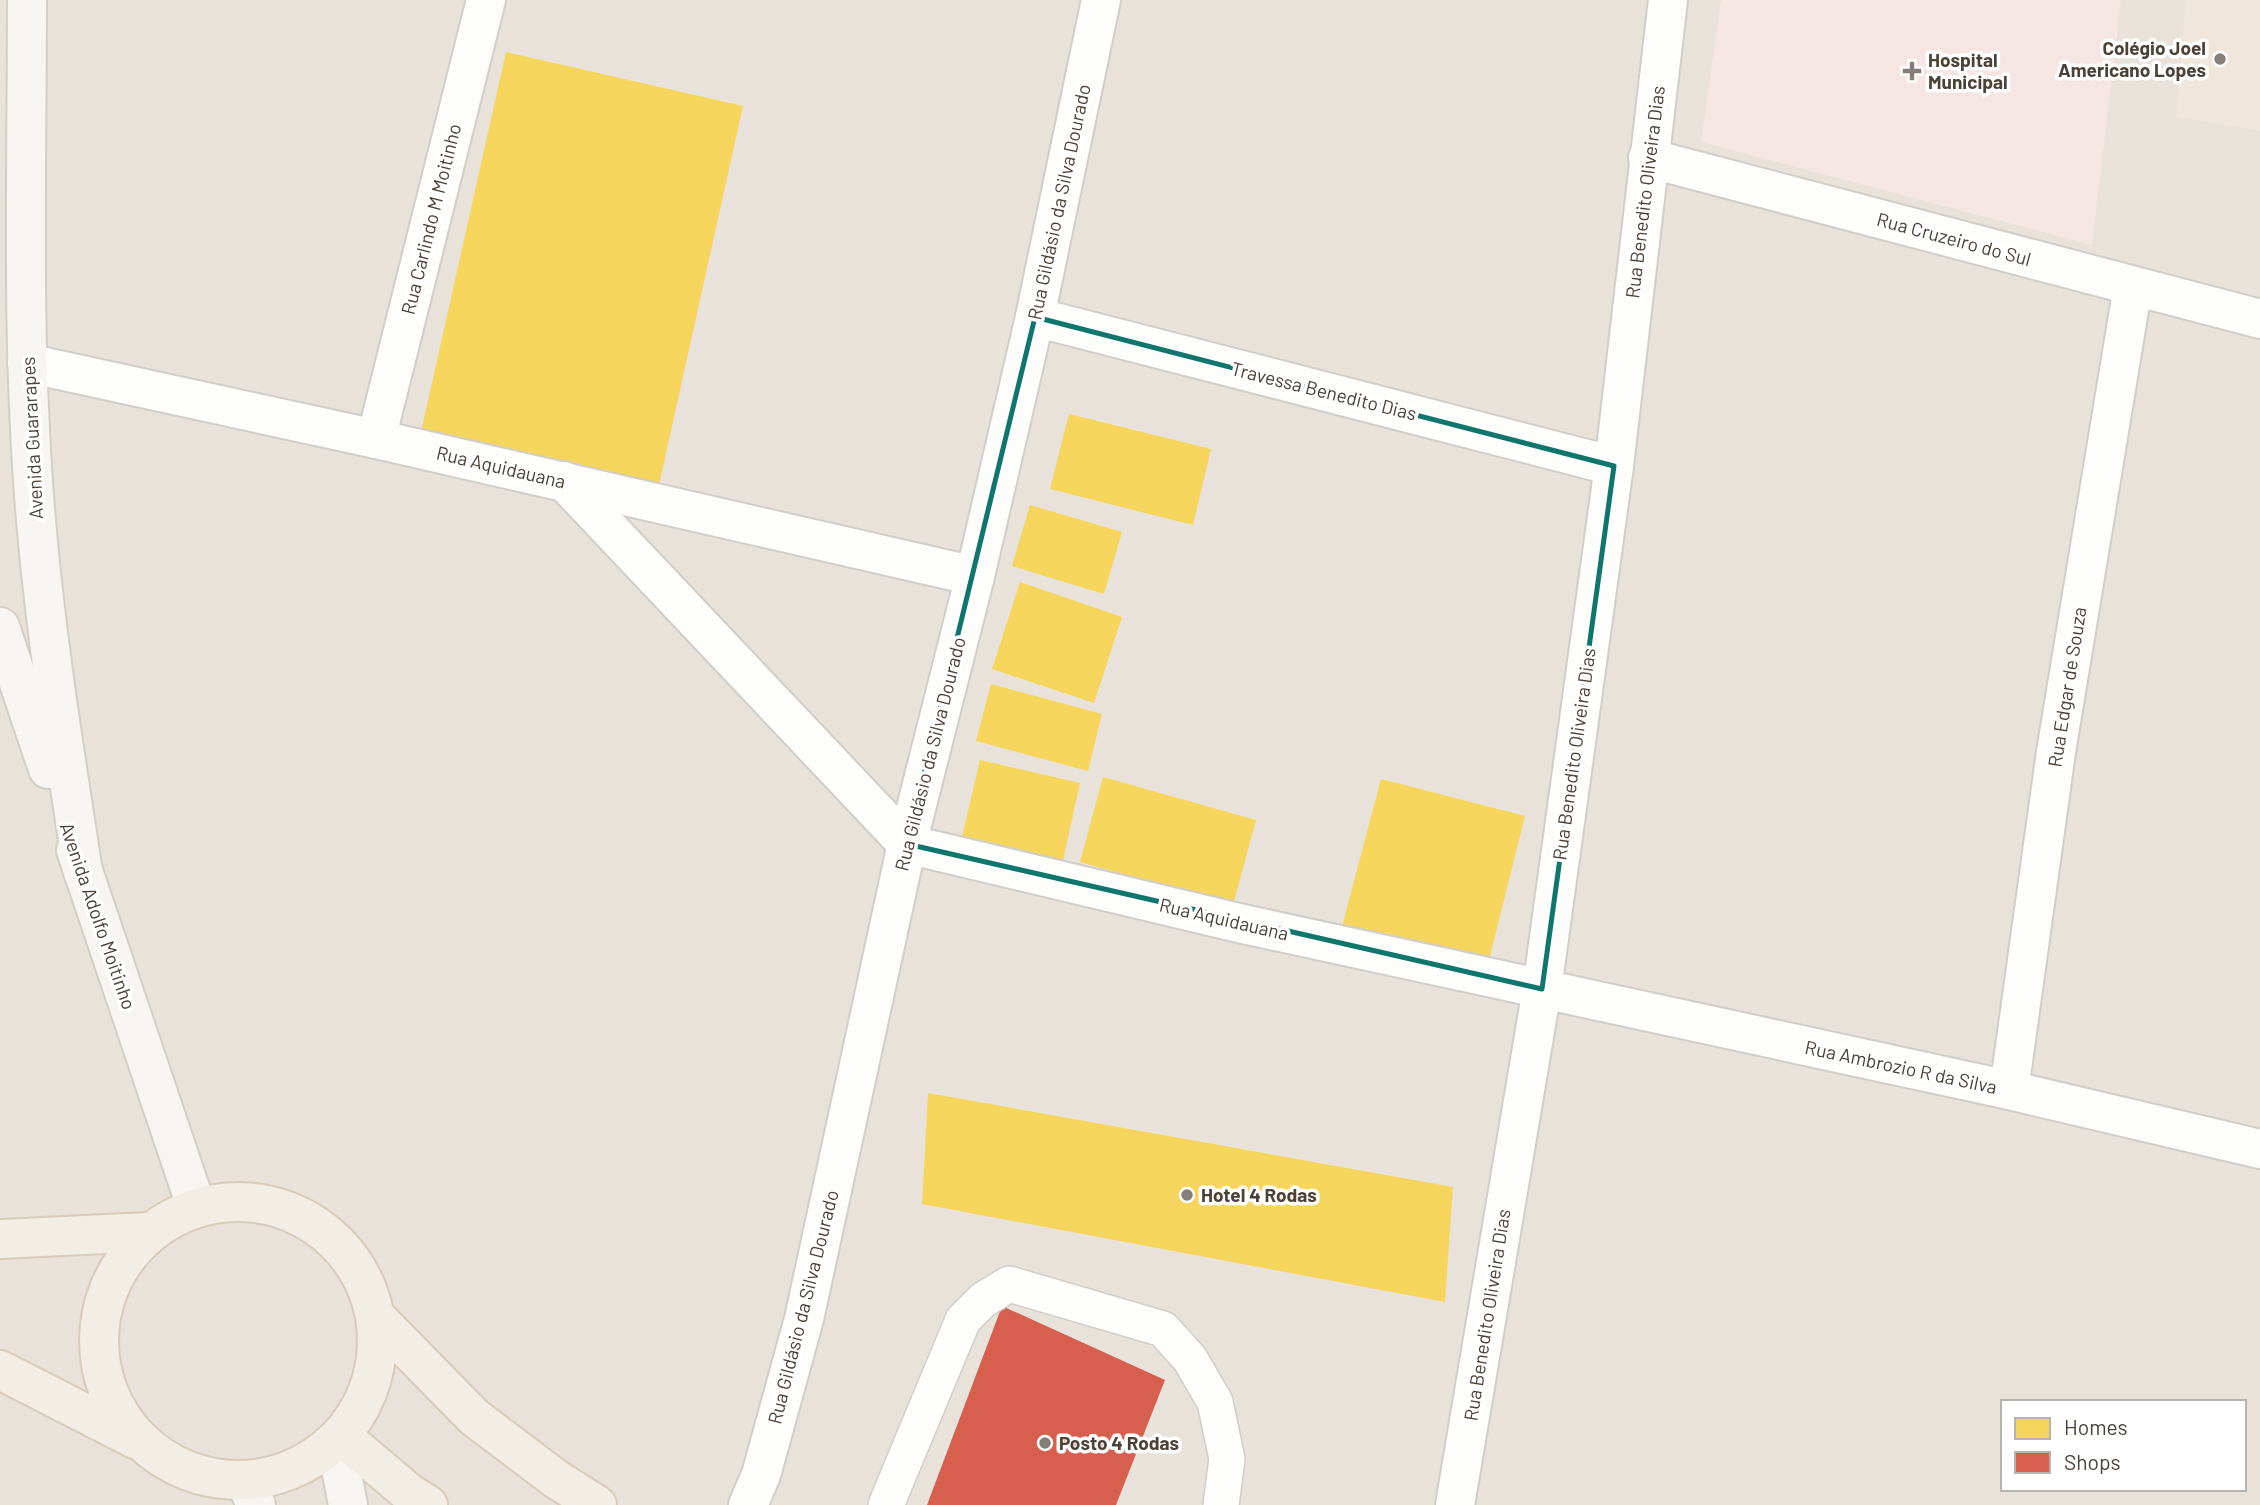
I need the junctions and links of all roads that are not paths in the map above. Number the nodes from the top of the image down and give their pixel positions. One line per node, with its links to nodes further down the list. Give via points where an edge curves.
1 (27, 0): 9 (street, Avenida Guararapes)
2 (486, 0): 10 (street, Rua Carlindo M Moitinho)
3 (1101, 0): 7 (street, Rua Gildásio da Silva Dourado)
4 (1668, 0): 5 (street, Rua Benedito Oliveira Dias)
5 (1648, 158): 6 (street, Rua Cruzeiro do Sul); 11 (street, Rua Benedito Oliveira Dias)
6 (2133, 286): 8 (street, Rua Cruzeiro do Sul); 18 (street, Rua Edgar de Souza, via 2056,752)
7 (1035, 317): 11 (street, Travessa Benedito Dias); 13 (street, Rua Gildásio da Silva Dourado)
8 (2260, 319)
9 (27, 363): 10 (street, Rua Aquidauana); 16 (street, Avenida Guararapes, via 36,519 54,690)
10 (376, 439): 12 (street, Rua Aquidauana)
11 (1614, 466): 17 (street, Rua Benedito Oliveira Dias)
12 (564, 481): 13 (street, Rua Aquidauana); 15 (street)
13 (975, 576): 15 (street, Rua Gildásio da Silva Dourado)
14 (0, 627): 16 (street, Avenida Adolfo Moitinho)
15 (907, 844): 17 (street, Rua Aquidauana); 31 (street, Rua Gildásio da Silva Dourado, via 804,1319 761,1475)
16 (83, 873): 20 (street, Avenida Adolfo Moitinho)
17 (1542, 989): 18 (street, Rua Ambrozio R da Silva); 34 (street, Rua Benedito Oliveira Dias)
18 (2009, 1090): 19 (street, Rua Ambrozio R da Silva)
19 (2260, 1149)
20 (196, 1206): 21 (main road); 23 (main road, via 255,1201 311,1220 354,1261)
21 (148, 1232): 22 (main road); 25 (main road, via 113,1275 97,1328 104,1388)
22 (0, 1239)
23 (376, 1317): 26 (main road, via 374,1376 365,1403); 30 (main road, via 474,1417)
24 (0, 1370): 25 (main road)
25 (135, 1439): 27 (main road, via 184,1472)
26 (340, 1440): 27 (main road, via 301,1468); 28 (street); 29 (main road)
27 (251, 1494)
28 (348, 1505)
29 (428, 1505)
30 (597, 1505)
31 (748, 1505)
32 (886, 1505): 33 (lane, via 963,1320 1009,1284 1163,1329 1190,1359 1215,1402 1227,1459)
33 (1221, 1505)
34 (1455, 1505)

